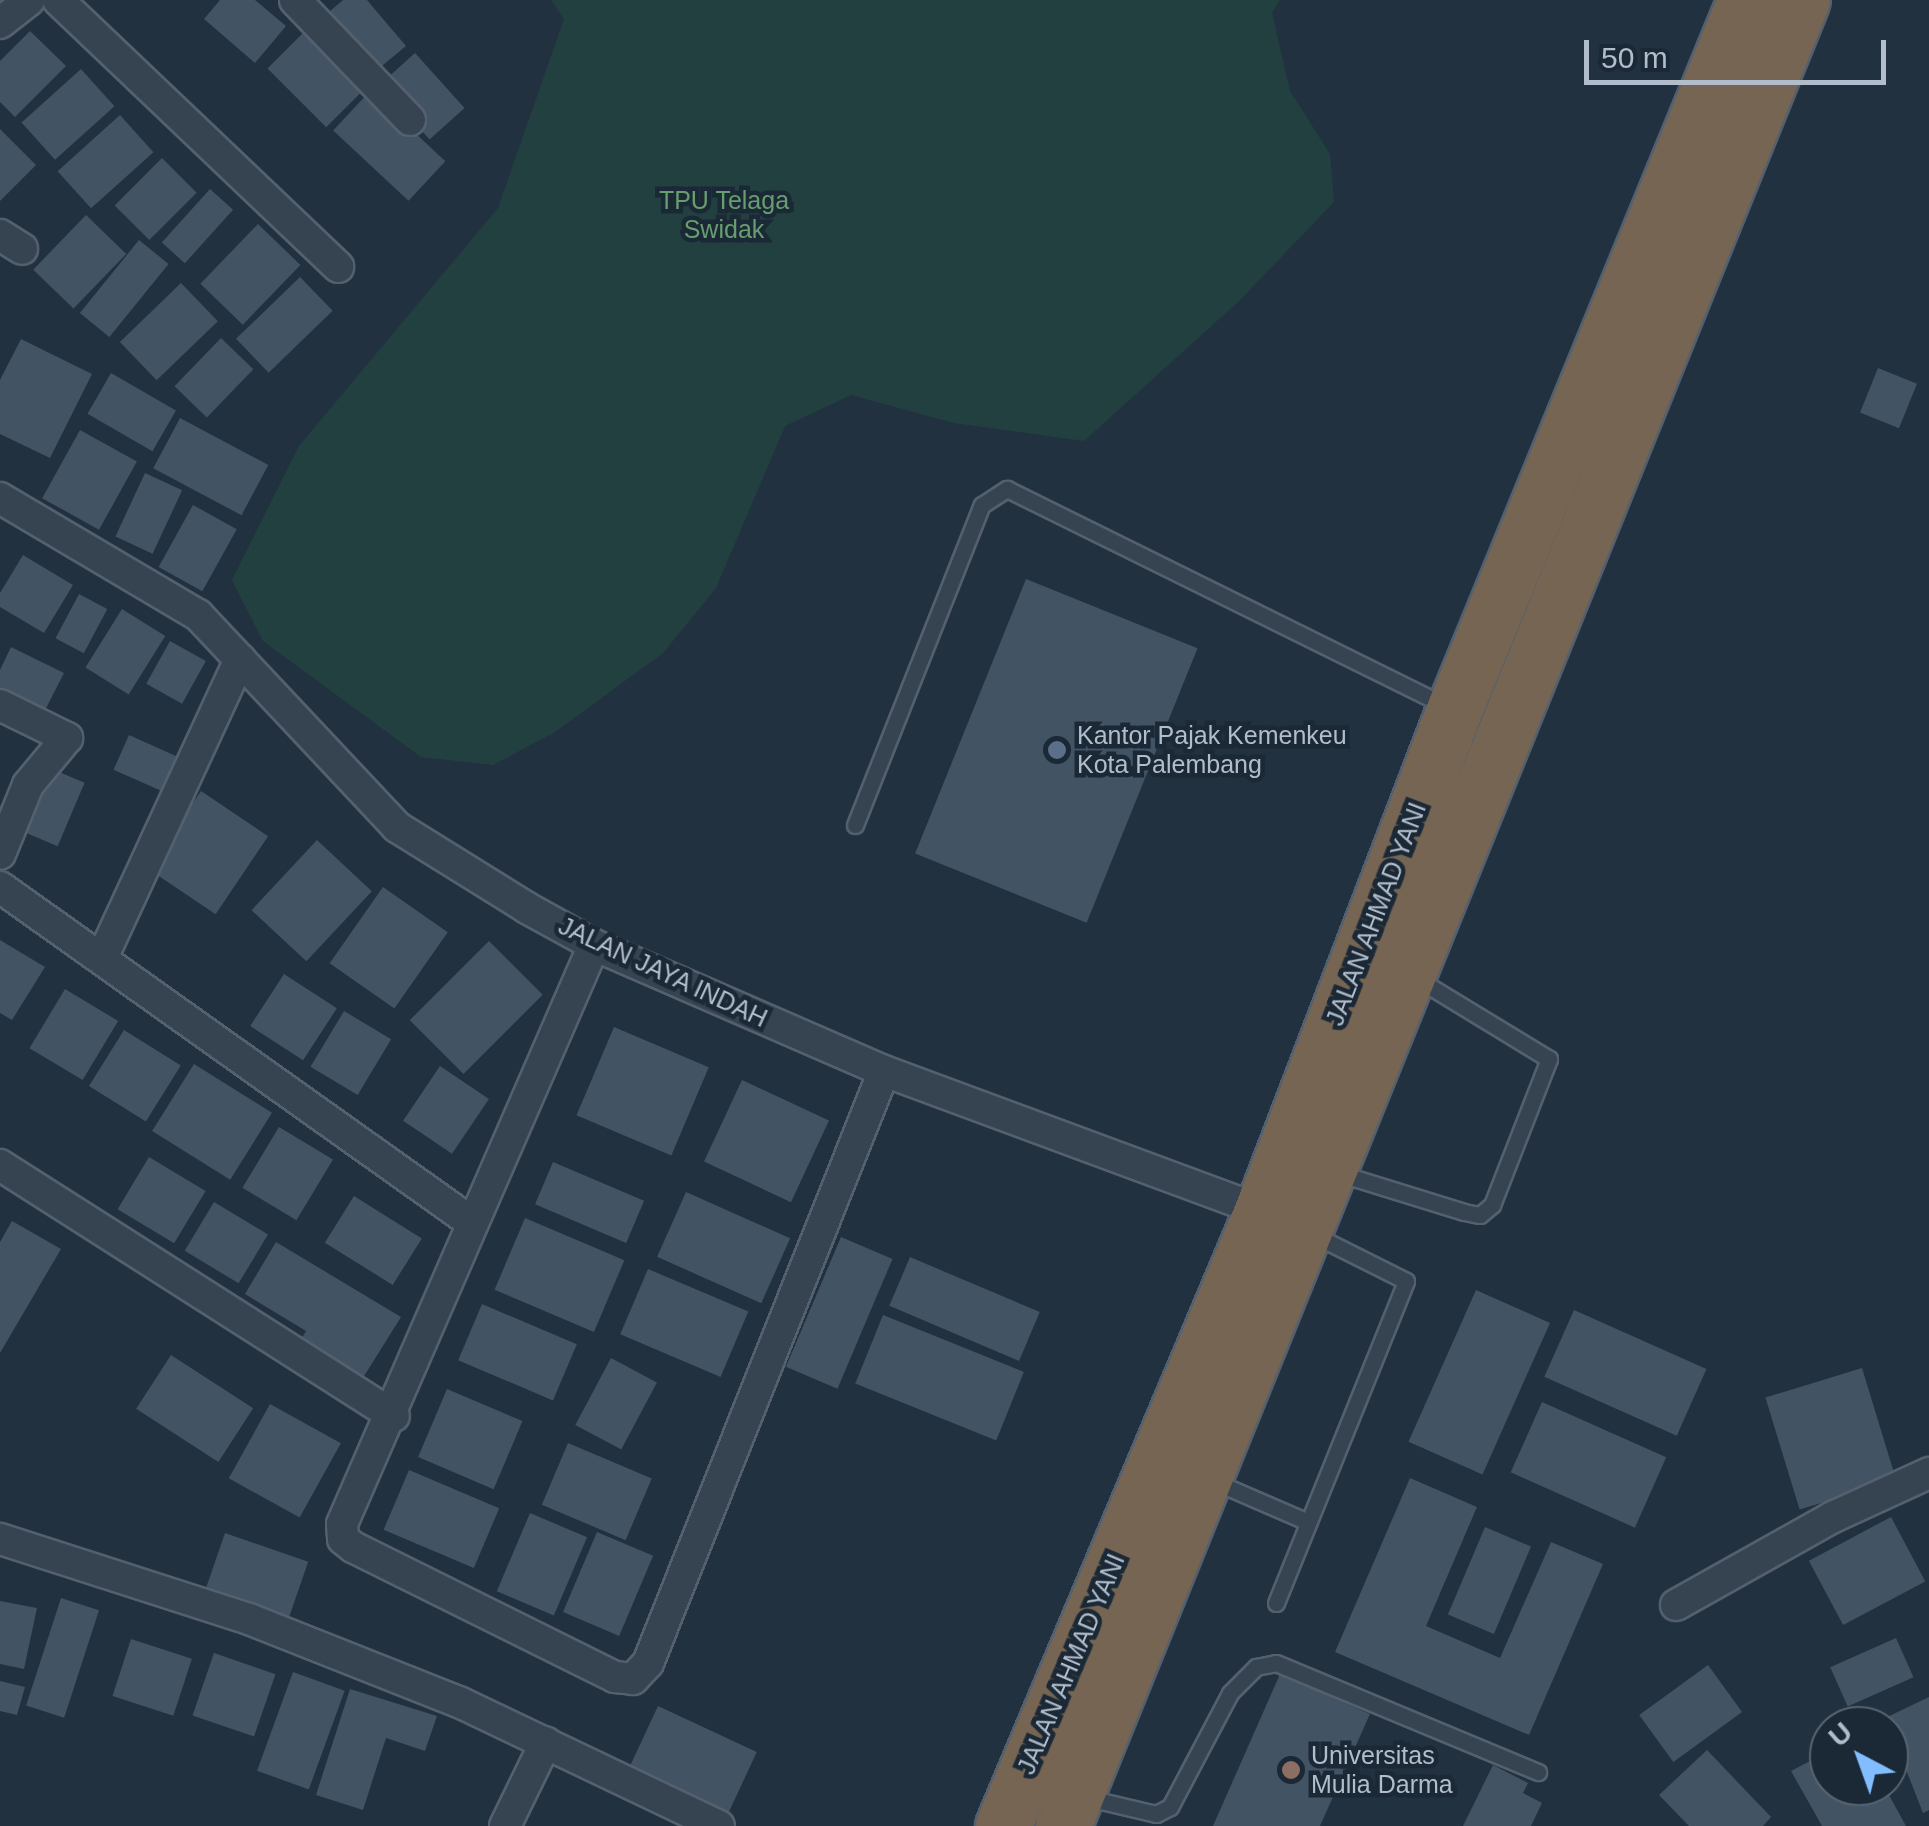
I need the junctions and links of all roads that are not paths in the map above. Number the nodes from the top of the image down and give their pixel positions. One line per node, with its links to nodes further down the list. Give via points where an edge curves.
1 (29, 0): 6 (street)
2 (58, 0): 8 (street)
3 (295, 0): 7 (street)
4 (1745, 0): 12 (highway, JALAN AHMAD YANI)
5 (1802, 0): 18 (highway, JALAN AHMAD YANI)
6 (0, 23)
7 (410, 120)
8 (338, 267)
9 (0, 498): 10 (street, JALAN JAYA INDAH, via 152,583 198,615)
10 (240, 659): 16 (street, JALAN JAYA INDAH, via 397,827); 17 (street)
11 (0, 705): 14 (street, via 66,738 28,785)
12 (1454, 710): 13 (lane, via 1007,489 982,505); 22 (highway, JALAN AHMAD YANI)
13 (856, 825)
14 (0, 854)
15 (0, 887): 17 (street)
16 (594, 945): 19 (street, JALAN JAYA INDAH); 23 (street)
17 (102, 958): 23 (street)
18 (1408, 974): 21 (highway, JALAN AHMAD YANI); 21 (lane, via 1549,1059 1492,1205 1480,1215 1464,1212)
19 (884, 1071): 22 (street, JALAN JAYA INDAH); 24 (street, via 643,1672 633,1679 615,1676 343,1539 342,1524)
20 (0, 1166): 24 (street)
21 (1328, 1170): 22 (highway, JALAN AHMAD YANI)
22 (1283, 1221): 26 (highway, JALAN AHMAD YANI); 27 (lane, via 1396,1271 1406,1282); 36 (highway, JALAN AHMAD YANI)
23 (472, 1222): 24 (street)
24 (394, 1416)
25 (1929, 1473): 30 (street, via 1833,1517)
26 (1204, 1477): 27 (lane); 33 (highway, JALAN AHMAD YANI)
27 (1308, 1522): 29 (lane)
28 (0, 1539): 31 (street, via 249,1619)
29 (1276, 1603)
30 (1676, 1605)
31 (546, 1742): 34 (street); 35 (street)
32 (1538, 1772): 33 (lane, via 1276,1663 1256,1667 1230,1693 1170,1807 1156,1814)
33 (1069, 1810)
34 (504, 1826)
35 (719, 1826)
36 (1003, 1826)

